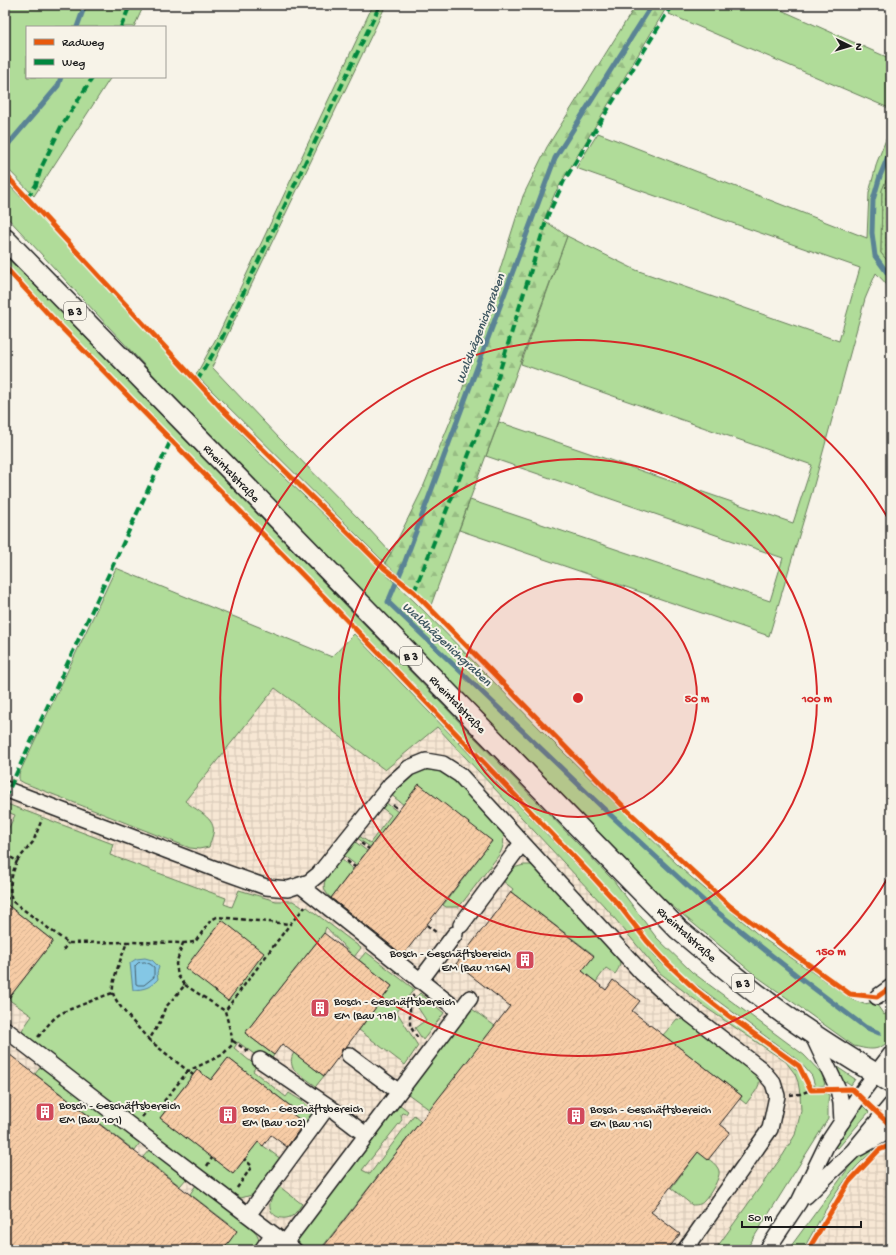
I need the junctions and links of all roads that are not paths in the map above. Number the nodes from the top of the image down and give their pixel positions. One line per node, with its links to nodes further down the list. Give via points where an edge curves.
1 (5, 239): 11 (main road, Rheintalstraße / B 3, via 678,929 773,1007)
2 (5, 789): 4 (street, via 266,887 288,889)
3 (522, 842): 4 (street, via 460,775 443,764 426,761 409,768 391,784 319,874); 5 (street); 27 (street, via 642,973 677,1004 762,1070 773,1083 777,1096 770,1129)
4 (300, 885): 5 (street)
5 (421, 981): 9 (street)
6 (891, 987): 7 (street)
7 (878, 997)
8 (470, 998): 9 (street)
9 (460, 1012): 16 (street)
10 (5, 1029): 24 (street)
11 (812, 1033): 15 (main road, Rheintalstraße / B 3); 19 (street, via 838,1089)
12 (891, 1054): 15 (street)
13 (349, 1055): 16 (street)
14 (260, 1060): 18 (street)
15 (883, 1078): 19 (street)
16 (399, 1092): 21 (street)
17 (891, 1105): 22 (street)
18 (328, 1106): 21 (street); 24 (street)
19 (842, 1122): 23 (street, via 828,1144)
20 (891, 1130): 22 (street)
21 (366, 1135): 25 (street)
22 (853, 1151): 23 (street)
23 (800, 1202): 28 (street)
24 (248, 1215): 25 (street)
25 (284, 1242): 26 (street)
26 (262, 1250)
27 (686, 1250)
28 (767, 1250)

